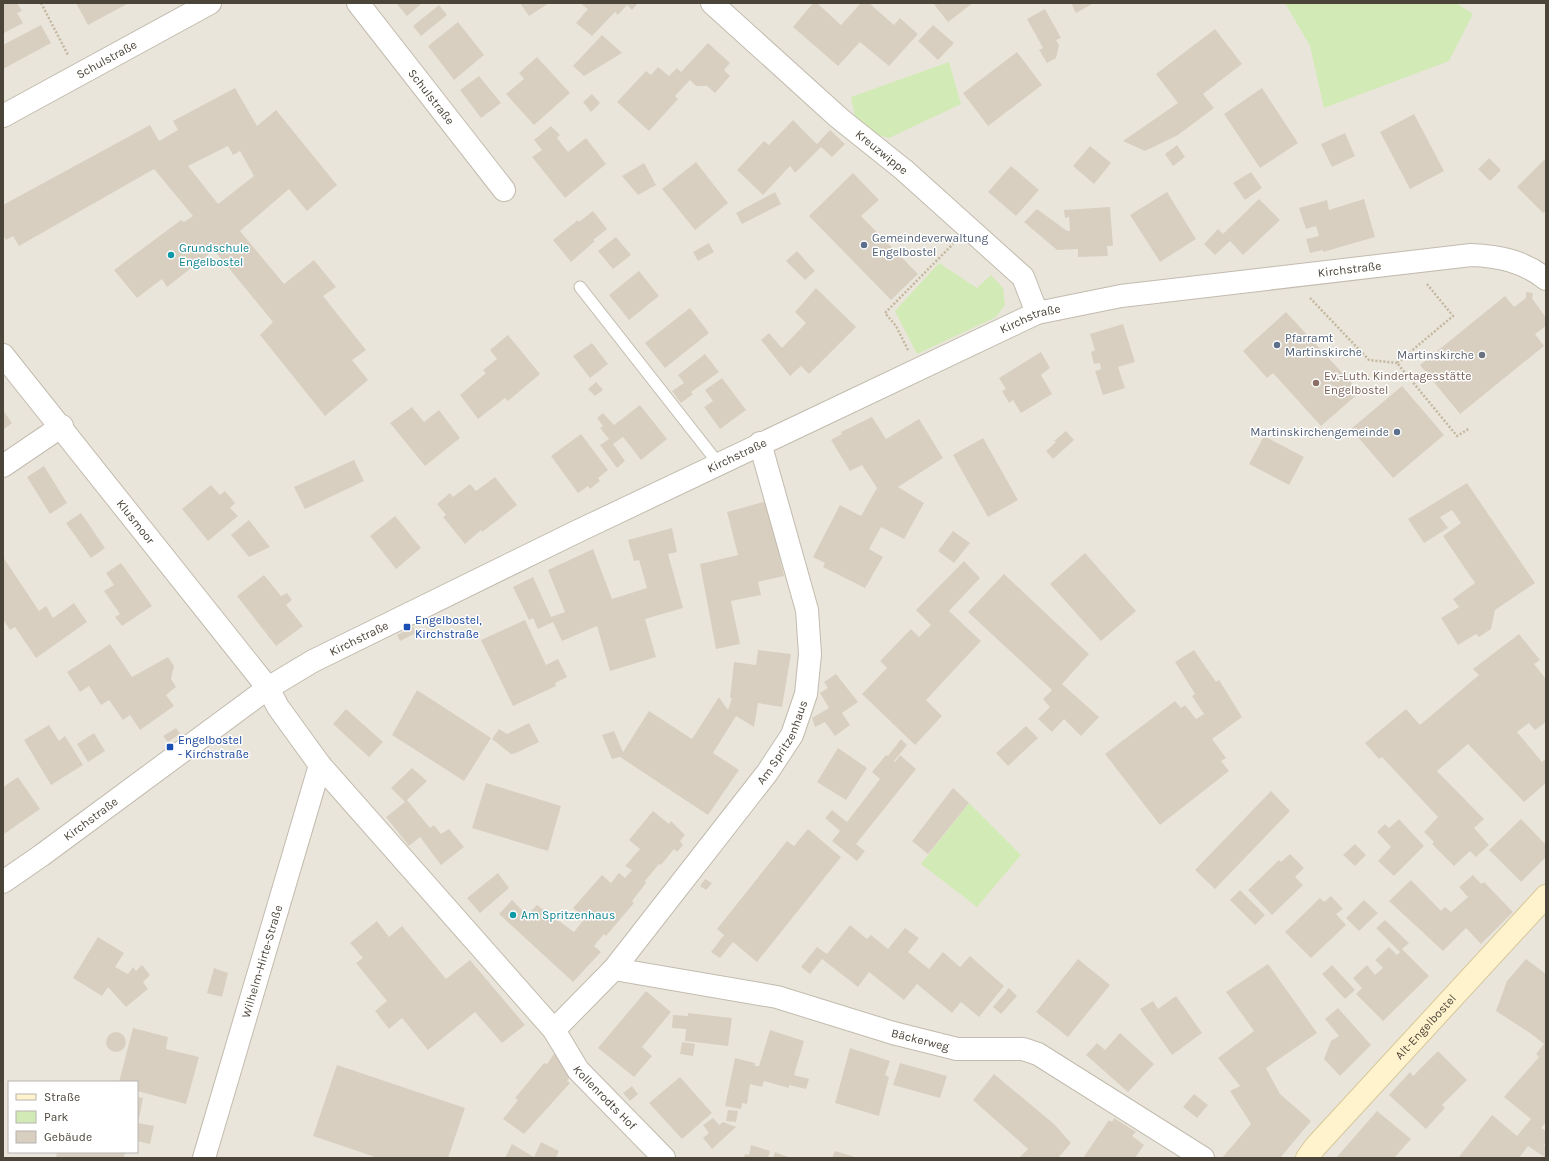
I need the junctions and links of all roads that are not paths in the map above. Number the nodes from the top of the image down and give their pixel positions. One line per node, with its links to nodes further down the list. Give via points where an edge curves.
1 (210, 3): 4 (street, Schulstraße)
2 (358, 3): 5 (street, Schulstraße)
3 (712, 3): 8 (street, Kreuzwippe, via 839,118 904,170 1023,277)
4 (3, 116)
5 (504, 190)
6 (1546, 279): 8 (street, Kirchstraße, via 1516,261 1494,256 1471,255 1121,296)
7 (580, 287): 12 (lane)
8 (1037, 312): 11 (street, Kirchstraße)
9 (3, 354): 10 (street, Klusmoor)
10 (62, 426): 13 (street); 14 (street, Klusmoor)
11 (760, 443): 12 (street, Kirchstraße); 18 (street, Am Spritzenhaus, via 807,610 810,654 806,694 792,735 767,773)
12 (718, 463): 14 (street, Kirchstraße, via 399,618 313,661)
13 (3, 466)
14 (268, 688): 15 (street, via 278,708); 16 (street, Kirchstraße)
15 (320, 765): 19 (street); 20 (street, Wilhelm-Hirte-Straße)
16 (3, 882)
17 (1546, 896): 23 (street, Alt-Engelbostel, via 1315,1146)
18 (614, 969): 19 (street, Am Spritzenhaus); 22 (street, Bäckerweg, via 777,997 957,1050 1022,1049 1038,1054)
19 (554, 1030): 21 (street, Kollenrodts Hof, via 578,1070)
20 (204, 1158)
21 (664, 1158)
22 (1203, 1158)
23 (1307, 1158)

